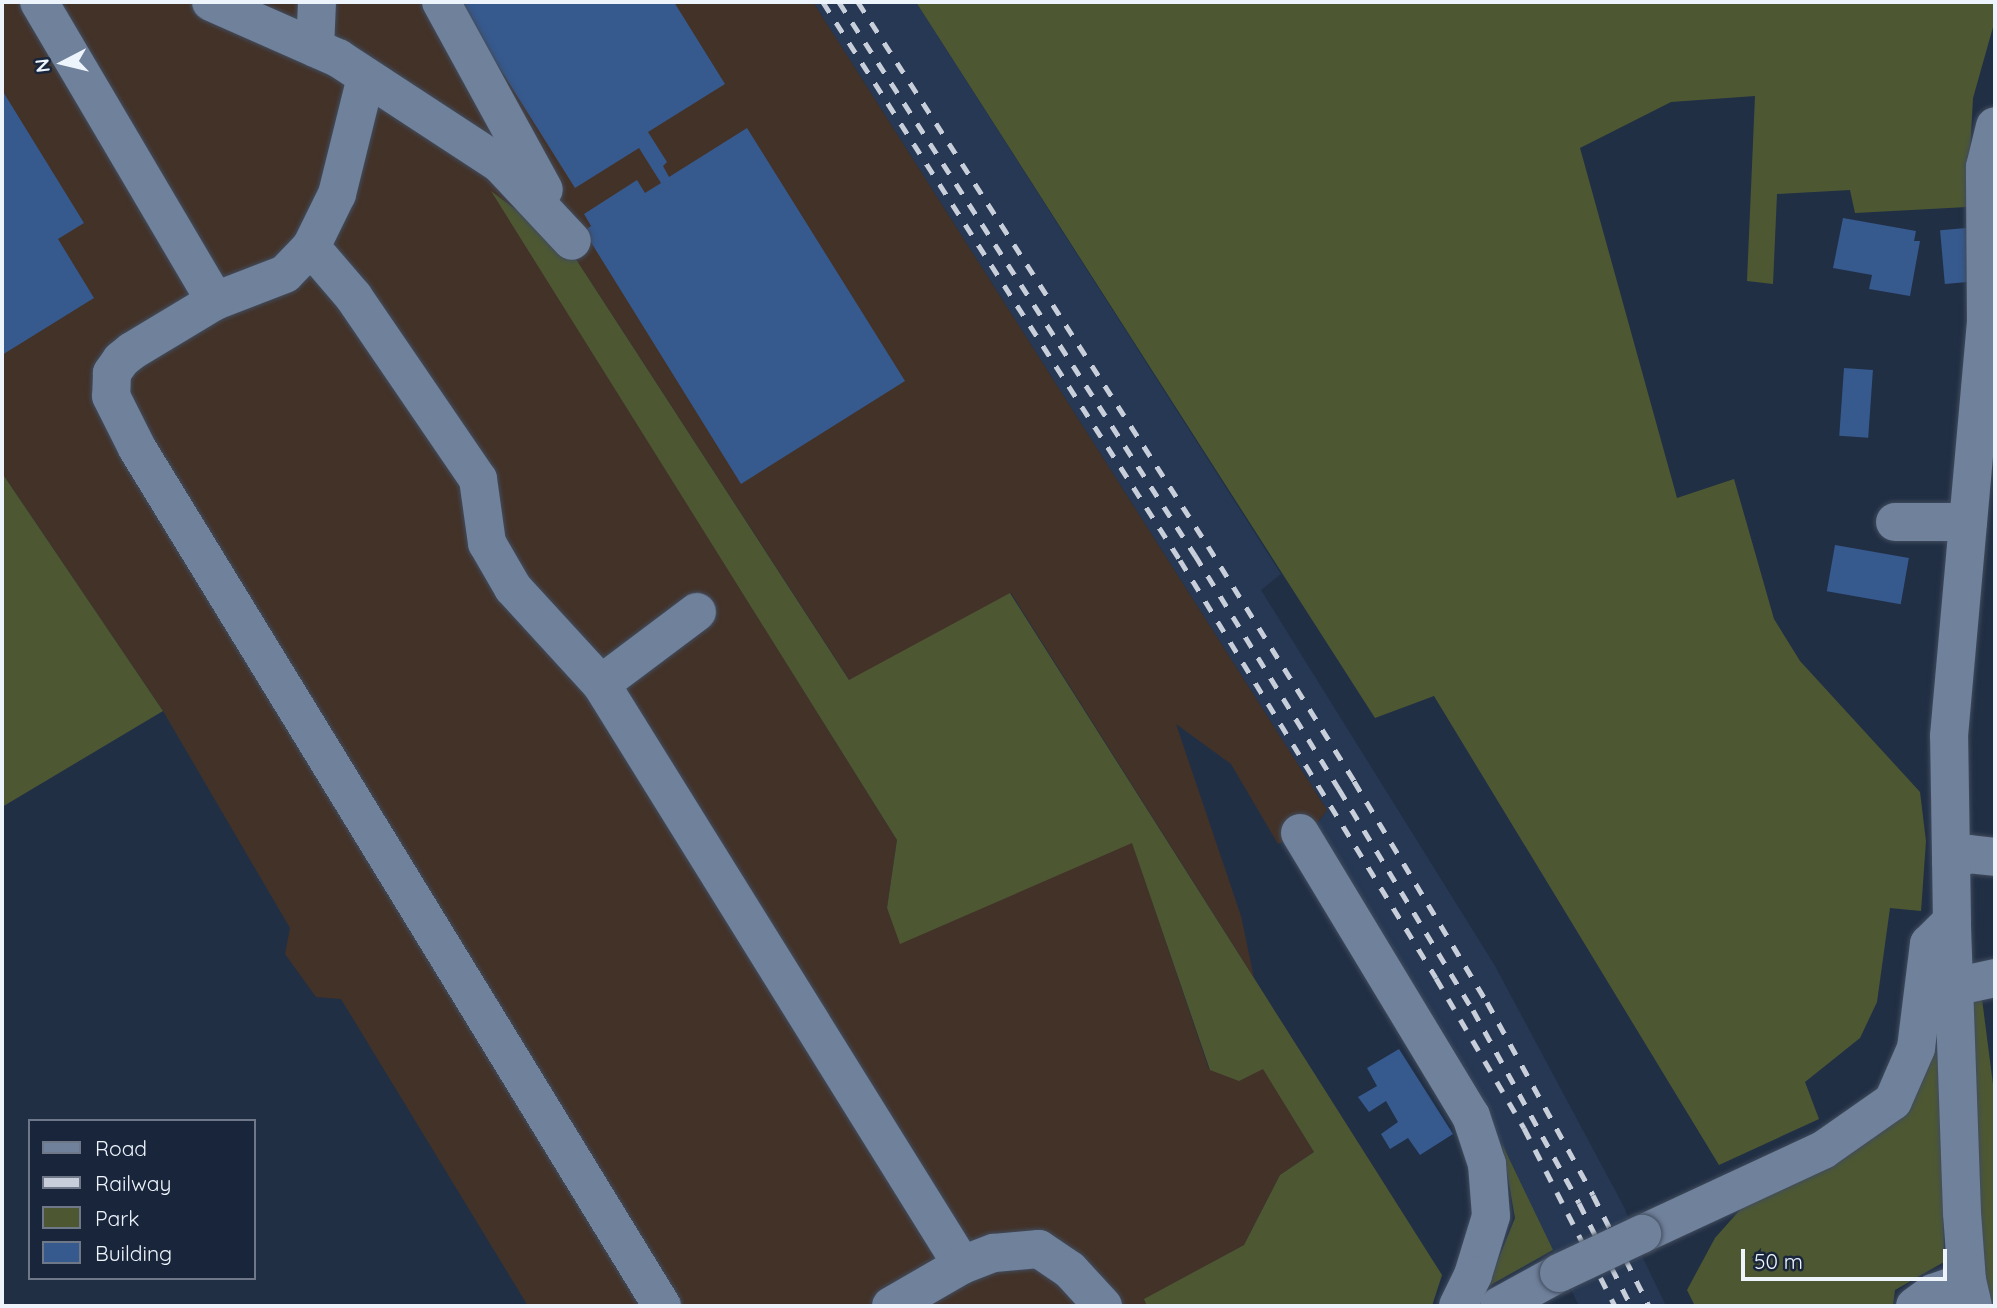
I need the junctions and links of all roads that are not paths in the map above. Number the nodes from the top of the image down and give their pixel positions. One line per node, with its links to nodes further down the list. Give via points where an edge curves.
1 (39, 2): 10 (street)
2 (211, 2): 5 (street)
3 (317, 2): 5 (street)
4 (441, 2): 6 (street, via 572,242 500,164)
5 (315, 48): 6 (street)
6 (366, 77): 8 (street, via 337,194)
7 (1995, 126): 9 (street, via 1985,167)
8 (311, 247): 10 (street, via 285,274); 15 (street, via 353,296 478,479 487,543 513,588)
9 (1991, 275): 12 (street)
10 (215, 301): 24 (street, via 121,360 111,382 116,411)
11 (1895, 522): 12 (street)
12 (1968, 523): 13 (street)
13 (1980, 565): 18 (street, via 1949,736)
14 (697, 612): 15 (street)
15 (601, 684): 22 (street)
16 (1300, 833): 27 (street, via 1471,1116 1488,1164 1491,1216)
17 (1995, 857): 18 (street, via 1968,854)
18 (1951, 862): 19 (street)
19 (1952, 921): 21 (street); 28 (street, bridge, via 1929,944 1916,1048 1893,1101 1823,1150 1559,1273)
20 (1995, 978): 21 (street)
21 (1954, 987): 23 (street)
22 (962, 1265): 25 (street); 26 (street, via 994,1253 1040,1249 1070,1269)
23 (1970, 1294): 29 (street, via 1933,1293)
24 (662, 1306)
25 (891, 1306)
26 (1103, 1306)
27 (1458, 1306)
28 (1499, 1306)
29 (1915, 1306)

